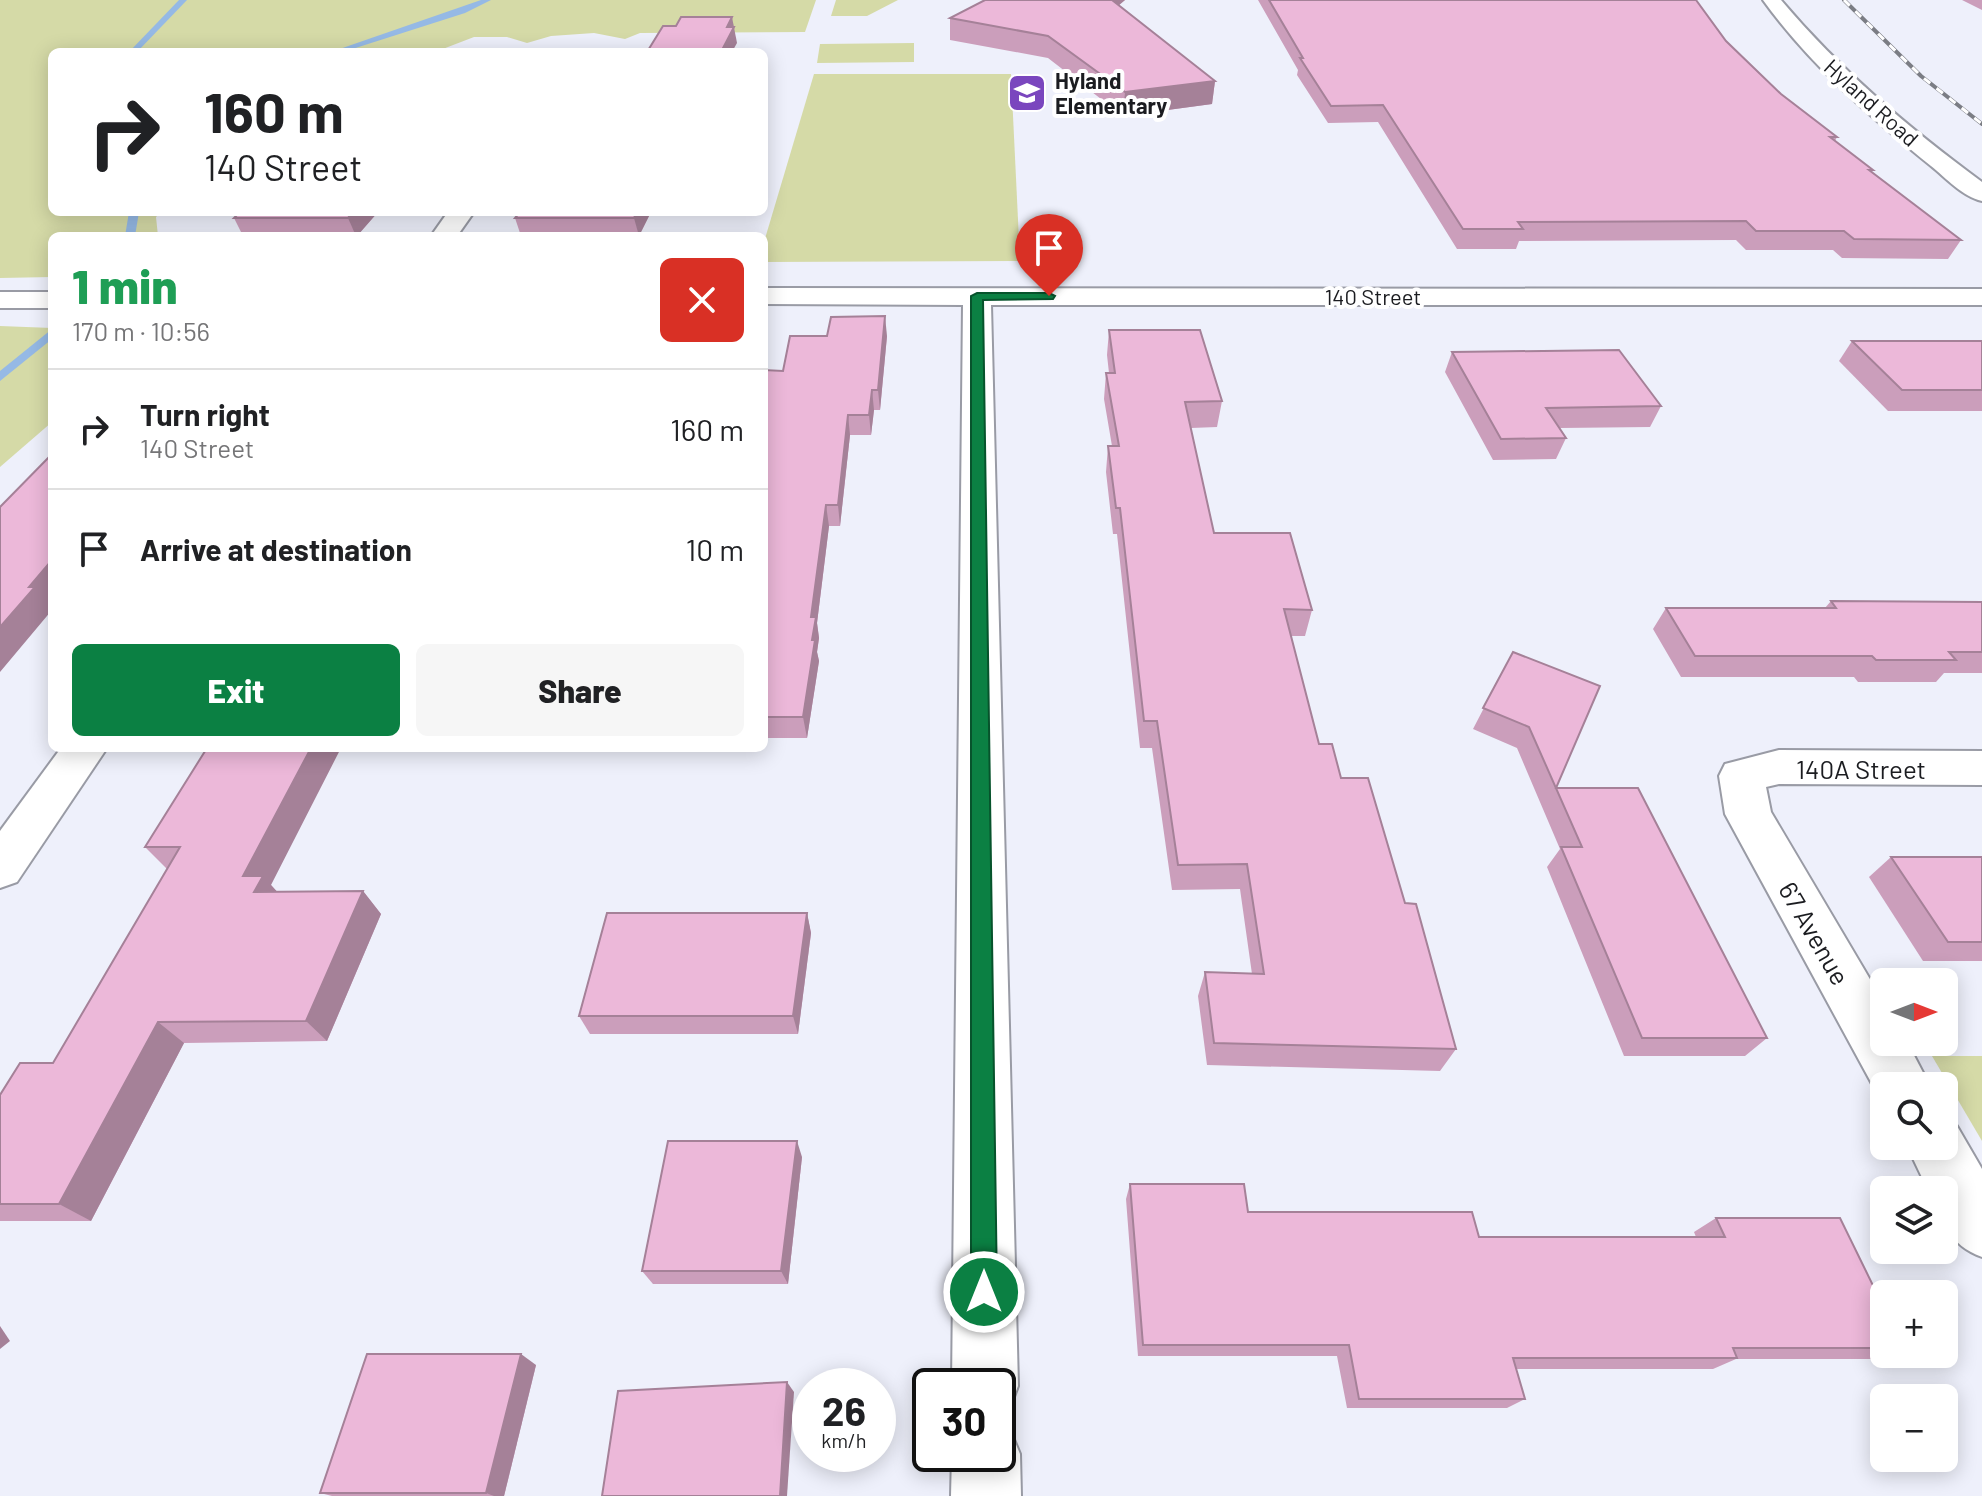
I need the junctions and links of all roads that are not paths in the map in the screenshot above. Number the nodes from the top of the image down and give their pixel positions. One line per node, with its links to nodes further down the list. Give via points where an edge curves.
1 (1772, 0): 2 (street, Hyland Road, via 1838,75)
2 (1982, 194)
3 (768, 296): 4 (street, 140 Street)
4 (977, 296): 5 (street, 140 Street); 15 (street)
5 (1982, 297)
6 (0, 300): 7 (street)
7 (48, 300)
8 (82, 752): 11 (street)
9 (1982, 768): 10 (street, 140A Street, via 1779,767)
10 (1741, 776): 12 (street, 67 Avenue, via 1748,814)
11 (0, 868)
12 (1894, 1072)
13 (1944, 1160): 14 (street)
14 (1982, 1227)
15 (985, 1368)
16 (986, 1472): 17 (street)
17 (986, 1496)

